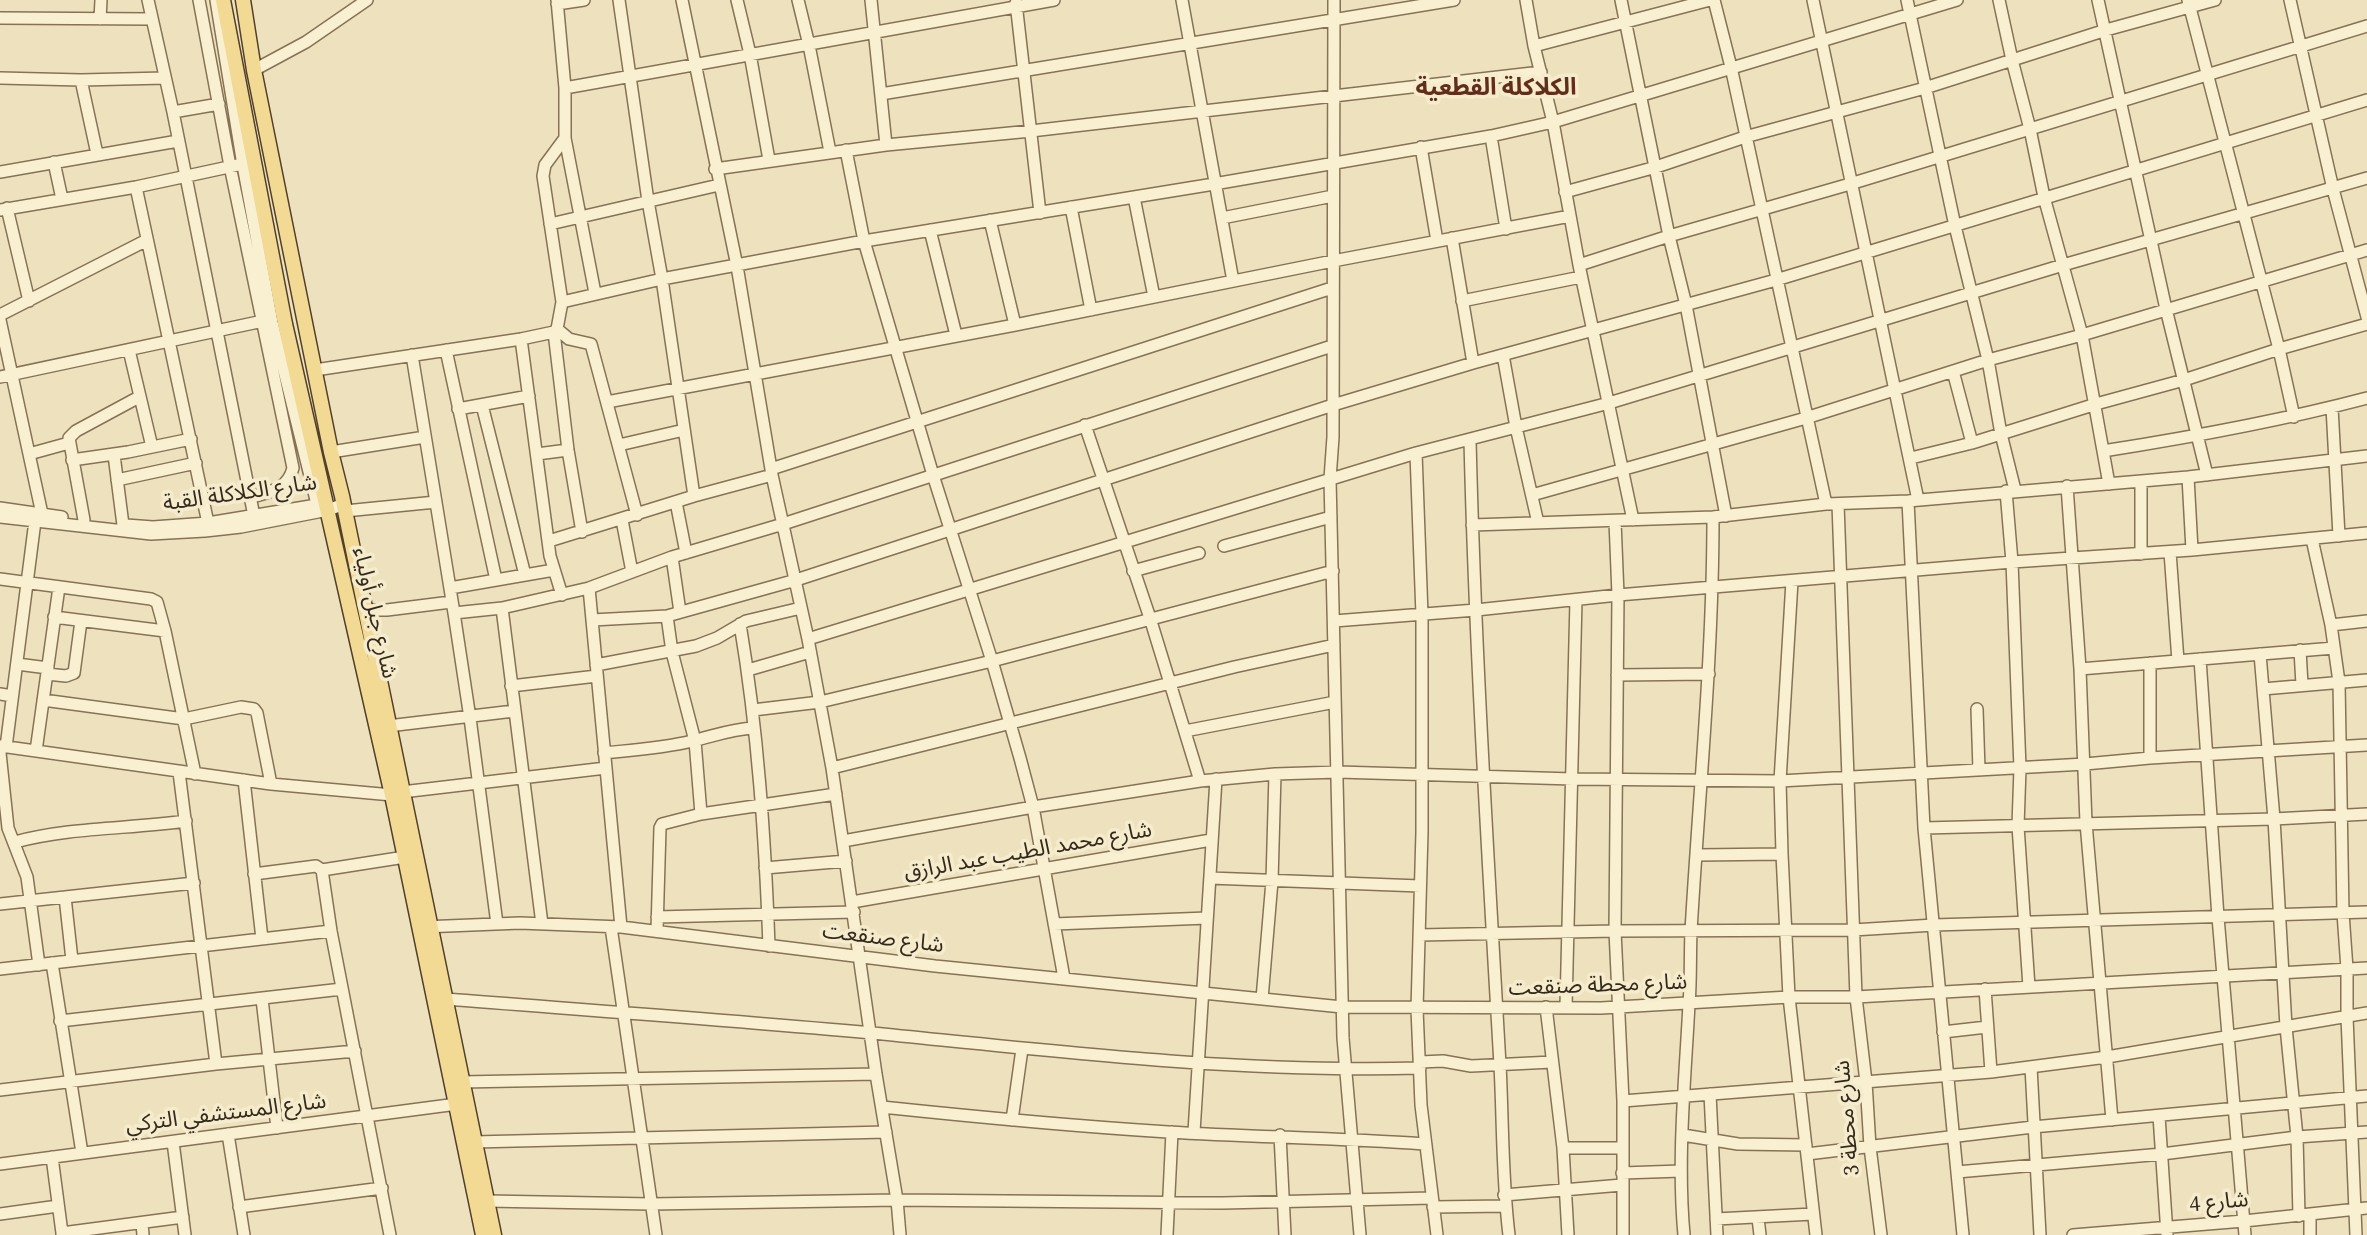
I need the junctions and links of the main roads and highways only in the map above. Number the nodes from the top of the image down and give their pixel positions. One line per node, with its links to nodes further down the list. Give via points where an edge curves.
1 (223, 0): 3 (main road, شارع جبل أولياء, via 324,506)
2 (243, 0): 3 (main road, شارع جبل أولياء)
3 (397, 793): 4 (main road, شارع جبل أولياء); 4 (main road, شارع جبل أولياء, via 405,857)
4 (424, 927): 5 (main road, شارع جبل أولياء); 6 (main road, شارع جبل أولياء, via 445,999)
5 (483, 1235)
6 (494, 1235)

